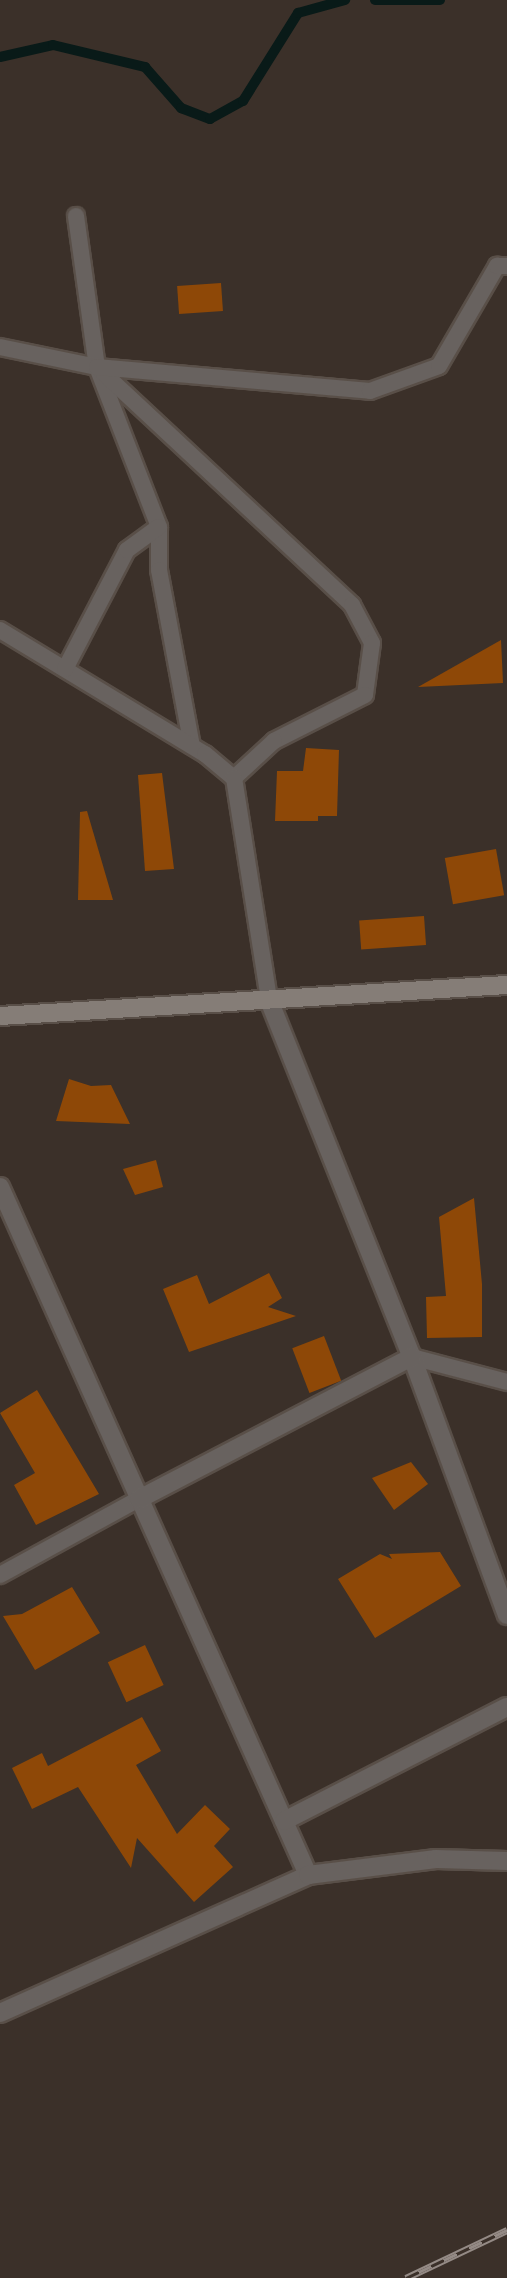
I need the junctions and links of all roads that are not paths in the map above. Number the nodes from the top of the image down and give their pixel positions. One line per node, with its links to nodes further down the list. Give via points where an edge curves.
1 (76, 216): 4 (lane)
2 (507, 266): 4 (lane, via 497,266 439,366 370,391)
3 (0, 347): 4 (lane)
4 (96, 367): 5 (lane); 9 (lane, via 352,605 372,643 365,695 274,741)
5 (159, 527): 7 (lane, via 127,550); 8 (lane, via 159,570)
6 (0, 630): 7 (lane)
7 (65, 669): 8 (lane)
8 (192, 746): 9 (lane)
9 (234, 778): 11 (lane)
10 (507, 985): 11 (main road)
11 (268, 1000): 12 (main road); 14 (street)
12 (0, 1016)
13 (0, 1187): 16 (street)
14 (411, 1357): 15 (lane); 16 (street); 18 (street)
15 (507, 1382)
16 (139, 1499): 17 (lane); 20 (street)
17 (0, 1575)
18 (507, 1615)
19 (507, 1707): 20 (street)
20 (284, 1821): 22 (street)
21 (507, 1861): 22 (street, via 436,1858)
22 (308, 1875): 23 (street)
23 (0, 2013)

